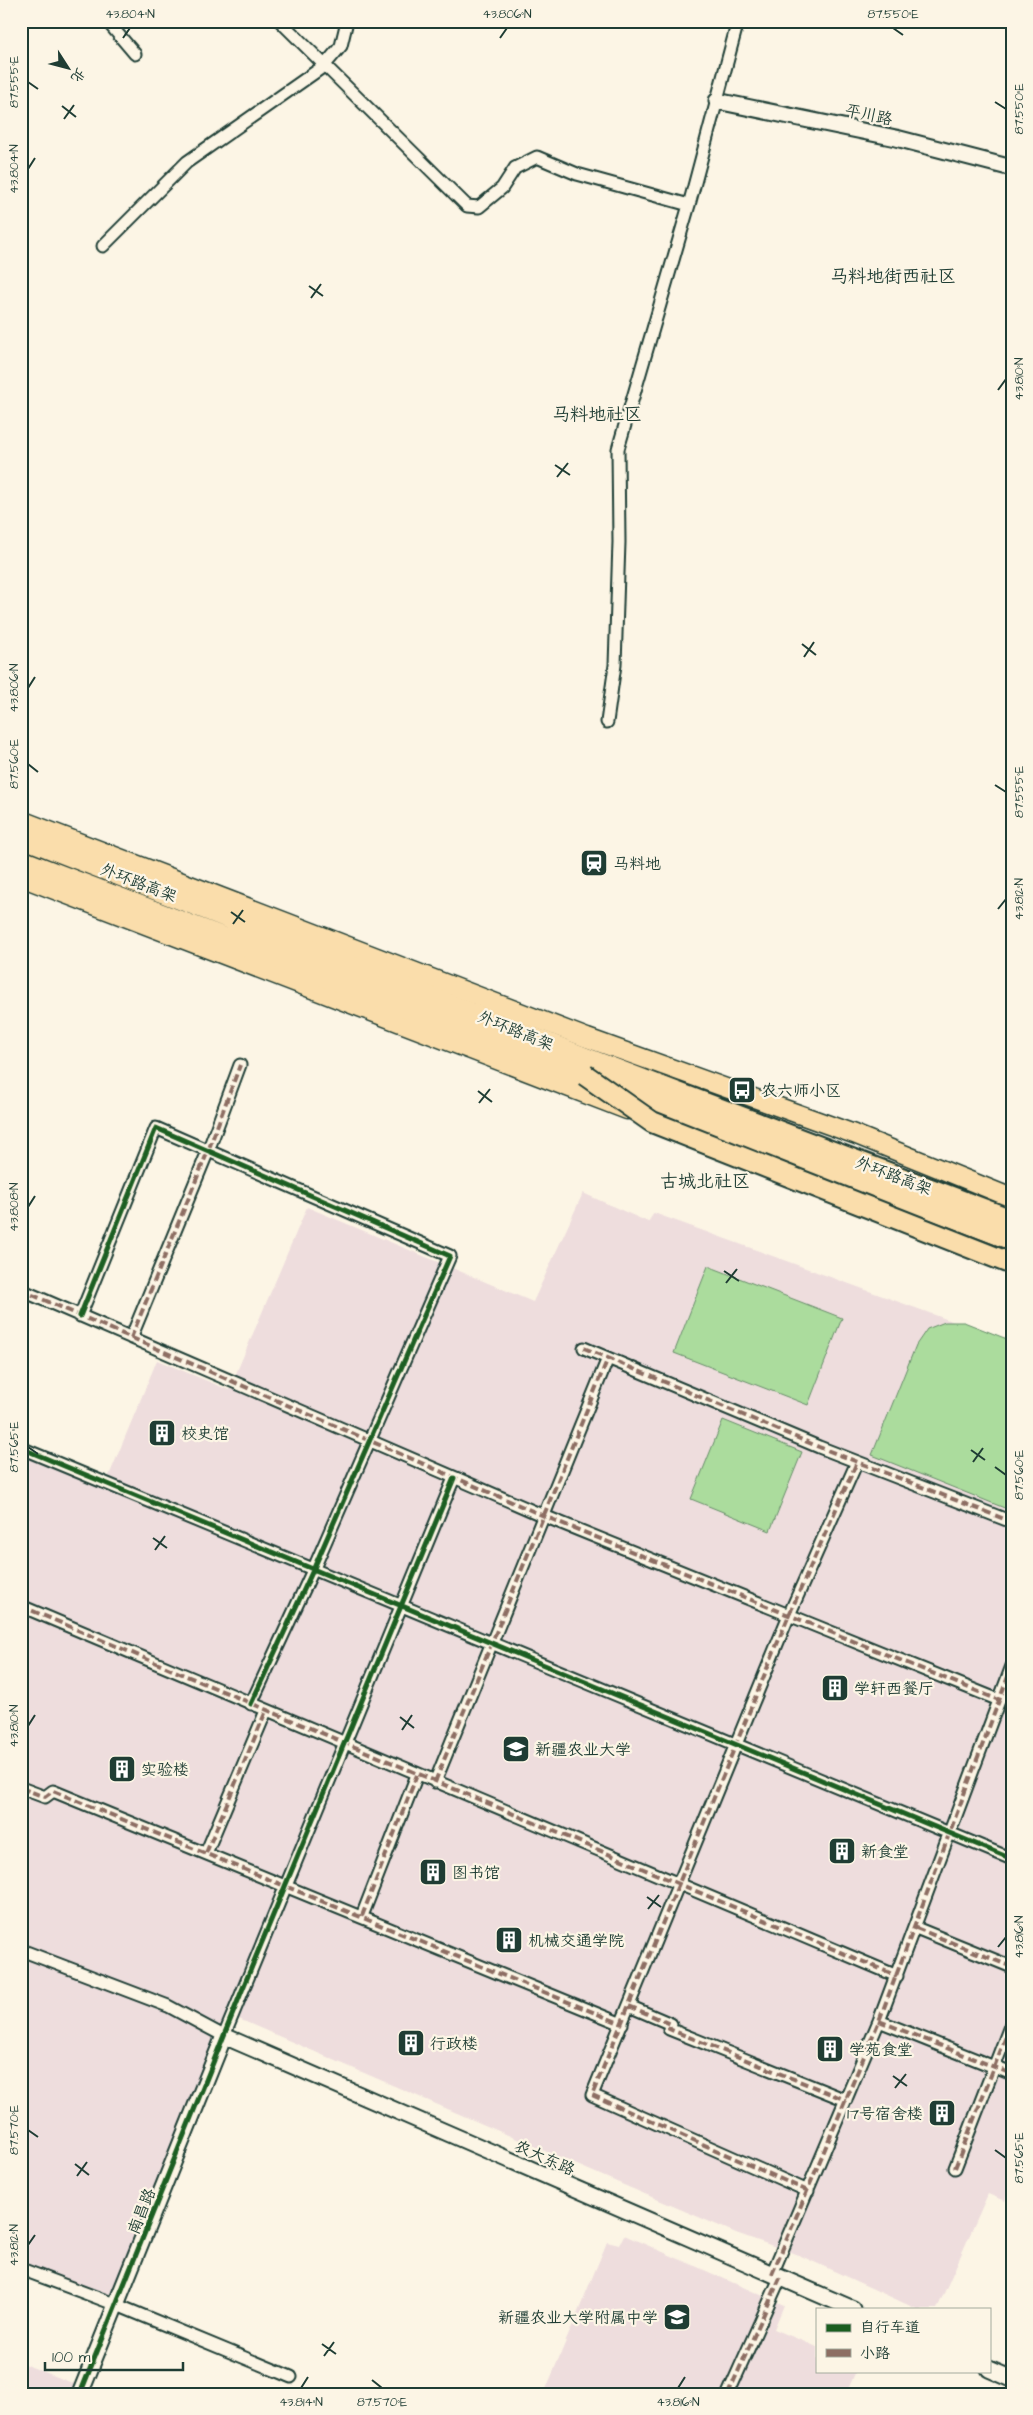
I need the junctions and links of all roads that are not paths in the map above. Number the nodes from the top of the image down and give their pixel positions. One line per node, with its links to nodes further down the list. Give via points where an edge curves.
1 (106, 21): 5 (street)
2 (280, 21): 6 (street)
3 (347, 21): 6 (street, via 341,46)
4 (738, 21): 7 (street)
5 (135, 54)
6 (324, 66): 9 (street, via 467,206 479,207 502,188 515,168 537,157 577,174); 10 (street, via 187,162)
7 (718, 101): 8 (main road, 平川路, via 896,138); 9 (street)
8 (1012, 168)
9 (689, 205): 11 (street, via 618,449 615,655)
10 (103, 246)
11 (607, 722)
12 (21, 820): 19 (main road, via 588,1038 854,1134)
13 (21, 837): 20 (highway, 外环路高架)
14 (21, 860): 17 (highway, 外环路高架)
15 (21, 877): 22 (main road, via 582,1092 905,1222)
16 (240, 1065): 18 (street)
17 (585, 1076): 21 (highway, 外环路高架, bridge); 23 (highway, bridge, via 652,1122)
18 (208, 1151): 25 (street, via 156,1128); 26 (street); 29 (street, via 450,1256)
19 (1012, 1198)
20 (1012, 1220)
21 (1012, 1240)
22 (1012, 1254)
23 (1012, 1264)
24 (21, 1290): 25 (street)
25 (80, 1316): 26 (street)
26 (131, 1338): 29 (street)
27 (584, 1348): 28 (street)
28 (608, 1358): 31 (street); 33 (street)
29 (370, 1441): 32 (street); 35 (street)
30 (21, 1448): 35 (street)
31 (857, 1462): 34 (street); 38 (street)
32 (454, 1478): 33 (street); 36 (street)
33 (544, 1516): 38 (street); 39 (street)
34 (1012, 1522)
35 (314, 1568): 36 (street); 42 (street)
36 (402, 1605): 39 (street); 44 (street)
37 (21, 1606): 42 (street)
38 (789, 1615): 41 (street); 45 (street)
39 (492, 1643): 45 (street); 47 (street)
40 (1012, 1666): 41 (street)
41 (999, 1700): 49 (street)
42 (251, 1704): 43 (street)
43 (266, 1711): 44 (street); 50 (street)
44 (345, 1744): 46 (street); 53 (street)
45 (736, 1744): 49 (street); 52 (street)
46 (417, 1775): 47 (street); 54 (street)
47 (434, 1782): 52 (street)
48 (21, 1788): 50 (street, via 45,1798 53,1791)
49 (950, 1834): 51 (street); 55 (street)
50 (206, 1853): 53 (street)
51 (1012, 1859)
52 (678, 1884): 58 (street); 59 (street)
53 (286, 1885): 54 (street); 63 (street)
54 (362, 1916): 62 (street)
55 (916, 1928): 57 (street); 58 (street)
56 (21, 1950): 63 (street, via 168,2006)
57 (1012, 1967)
58 (897, 1976): 60 (street)
59 (629, 2006): 62 (street); 66 (street, via 671,2024 669,2029)
60 (879, 2021): 64 (street); 66 (street)
61 (1012, 2021): 64 (street)
62 (622, 2024): 68 (street, via 592,2095)
63 (224, 2036): 70 (main road, 农大东路); 71 (main road, 南昌路)
64 (994, 2068): 65 (street); 67 (street)
65 (1012, 2074)
66 (846, 2100): 68 (street)
67 (955, 2168)
68 (808, 2190): 70 (street)
69 (21, 2269): 71 (street)
70 (776, 2276): 72 (main road, 农大东路); 77 (street)
71 (117, 2305): 74 (street); 76 (main road, 南昌路)
72 (850, 2308)
73 (990, 2369): 75 (main road)
74 (291, 2377)
75 (1012, 2378)
76 (80, 2394)
77 (728, 2394)

